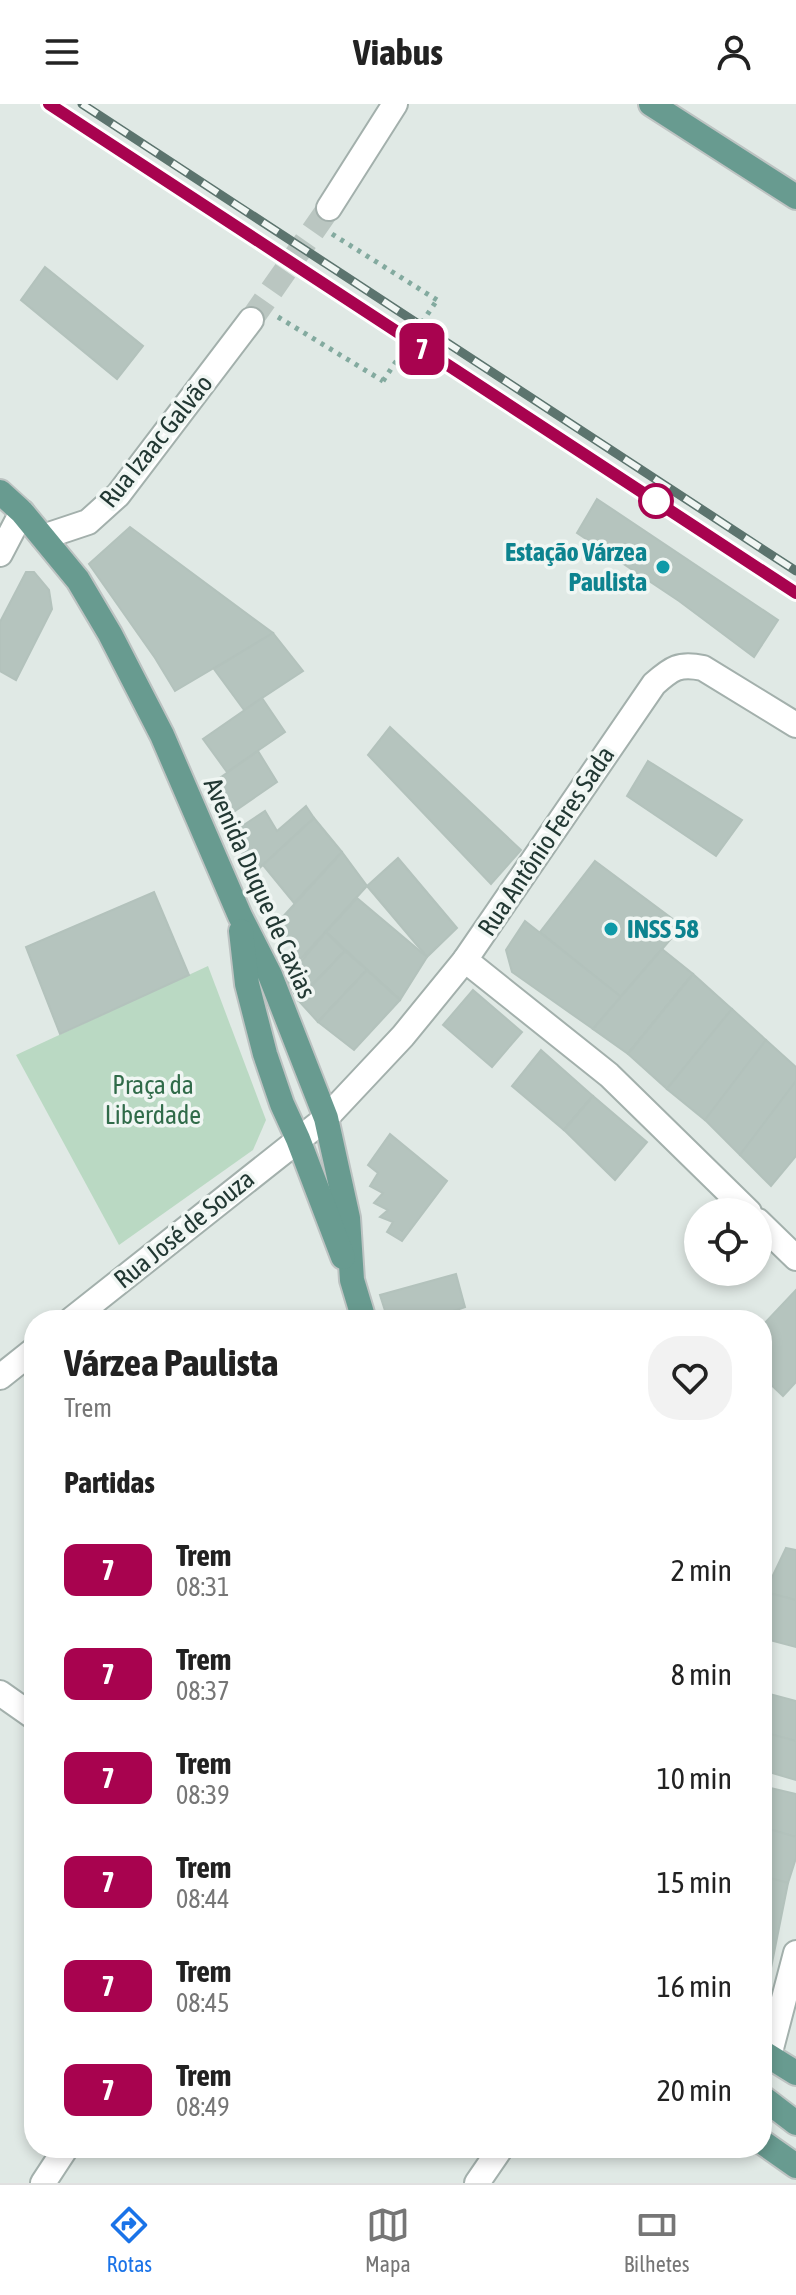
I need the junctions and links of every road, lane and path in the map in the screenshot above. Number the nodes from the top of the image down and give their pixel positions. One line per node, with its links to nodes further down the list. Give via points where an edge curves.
1 (395, 104): 4 (street)
2 (651, 104): 3 (main road)
3 (796, 197)
4 (329, 208)
5 (330, 234): 6 (path, bridge, via 437,300 383,381)
6 (263, 318): 9 (street, Rua Izaac Galvão, via 118,495 88,522)
7 (0, 492): 8 (main road, Avenida Duque de Caxias)
8 (22, 512): 9 (main road, Avenida Duque de Caxias); 10 (street)
9 (43, 537): 12 (main road, Avenida Duque de Caxias, via 78,580 110,634 162,735)
10 (0, 554)
11 (796, 725): 13 (street, Rua Antônio Feres Sada, via 703,668 686,664 669,671 654,684)
12 (240, 916): 14 (main road, Avenida Duque de Caxias, via 270,975); 15 (main road, via 247,984 265,1054)
13 (465, 960): 14 (street, Rua Antônio Feres Sada); 16 (street, via 609,1075)
14 (326, 1118): 15 (street, Rua Antônio Feres Sada); 19 (main road, Avenida Duque de Caxias, via 348,1218)
15 (298, 1139): 19 (main road); 20 (street, Rua José de Souza)
16 (735, 1198)
17 (772, 1235): 18 (street)
18 (796, 1258)
19 (352, 1280): 21 (main road, Avenida Duque de Caxias)
20 (84, 1310)
21 (361, 1310)
22 (24, 1358): 23 (street)
23 (0, 1377)
24 (0, 1693): 25 (street)
25 (24, 1710)
26 (796, 1953): 27 (street)
27 (772, 2034)
28 (772, 2058): 29 (main road)
29 (796, 2073)
30 (772, 2105): 31 (main road)
31 (796, 2123)
32 (772, 2149): 35 (main road)
33 (59, 2158): 36 (street)
34 (494, 2158): 37 (street)
35 (796, 2166)
36 (43, 2183)
37 (477, 2183)

